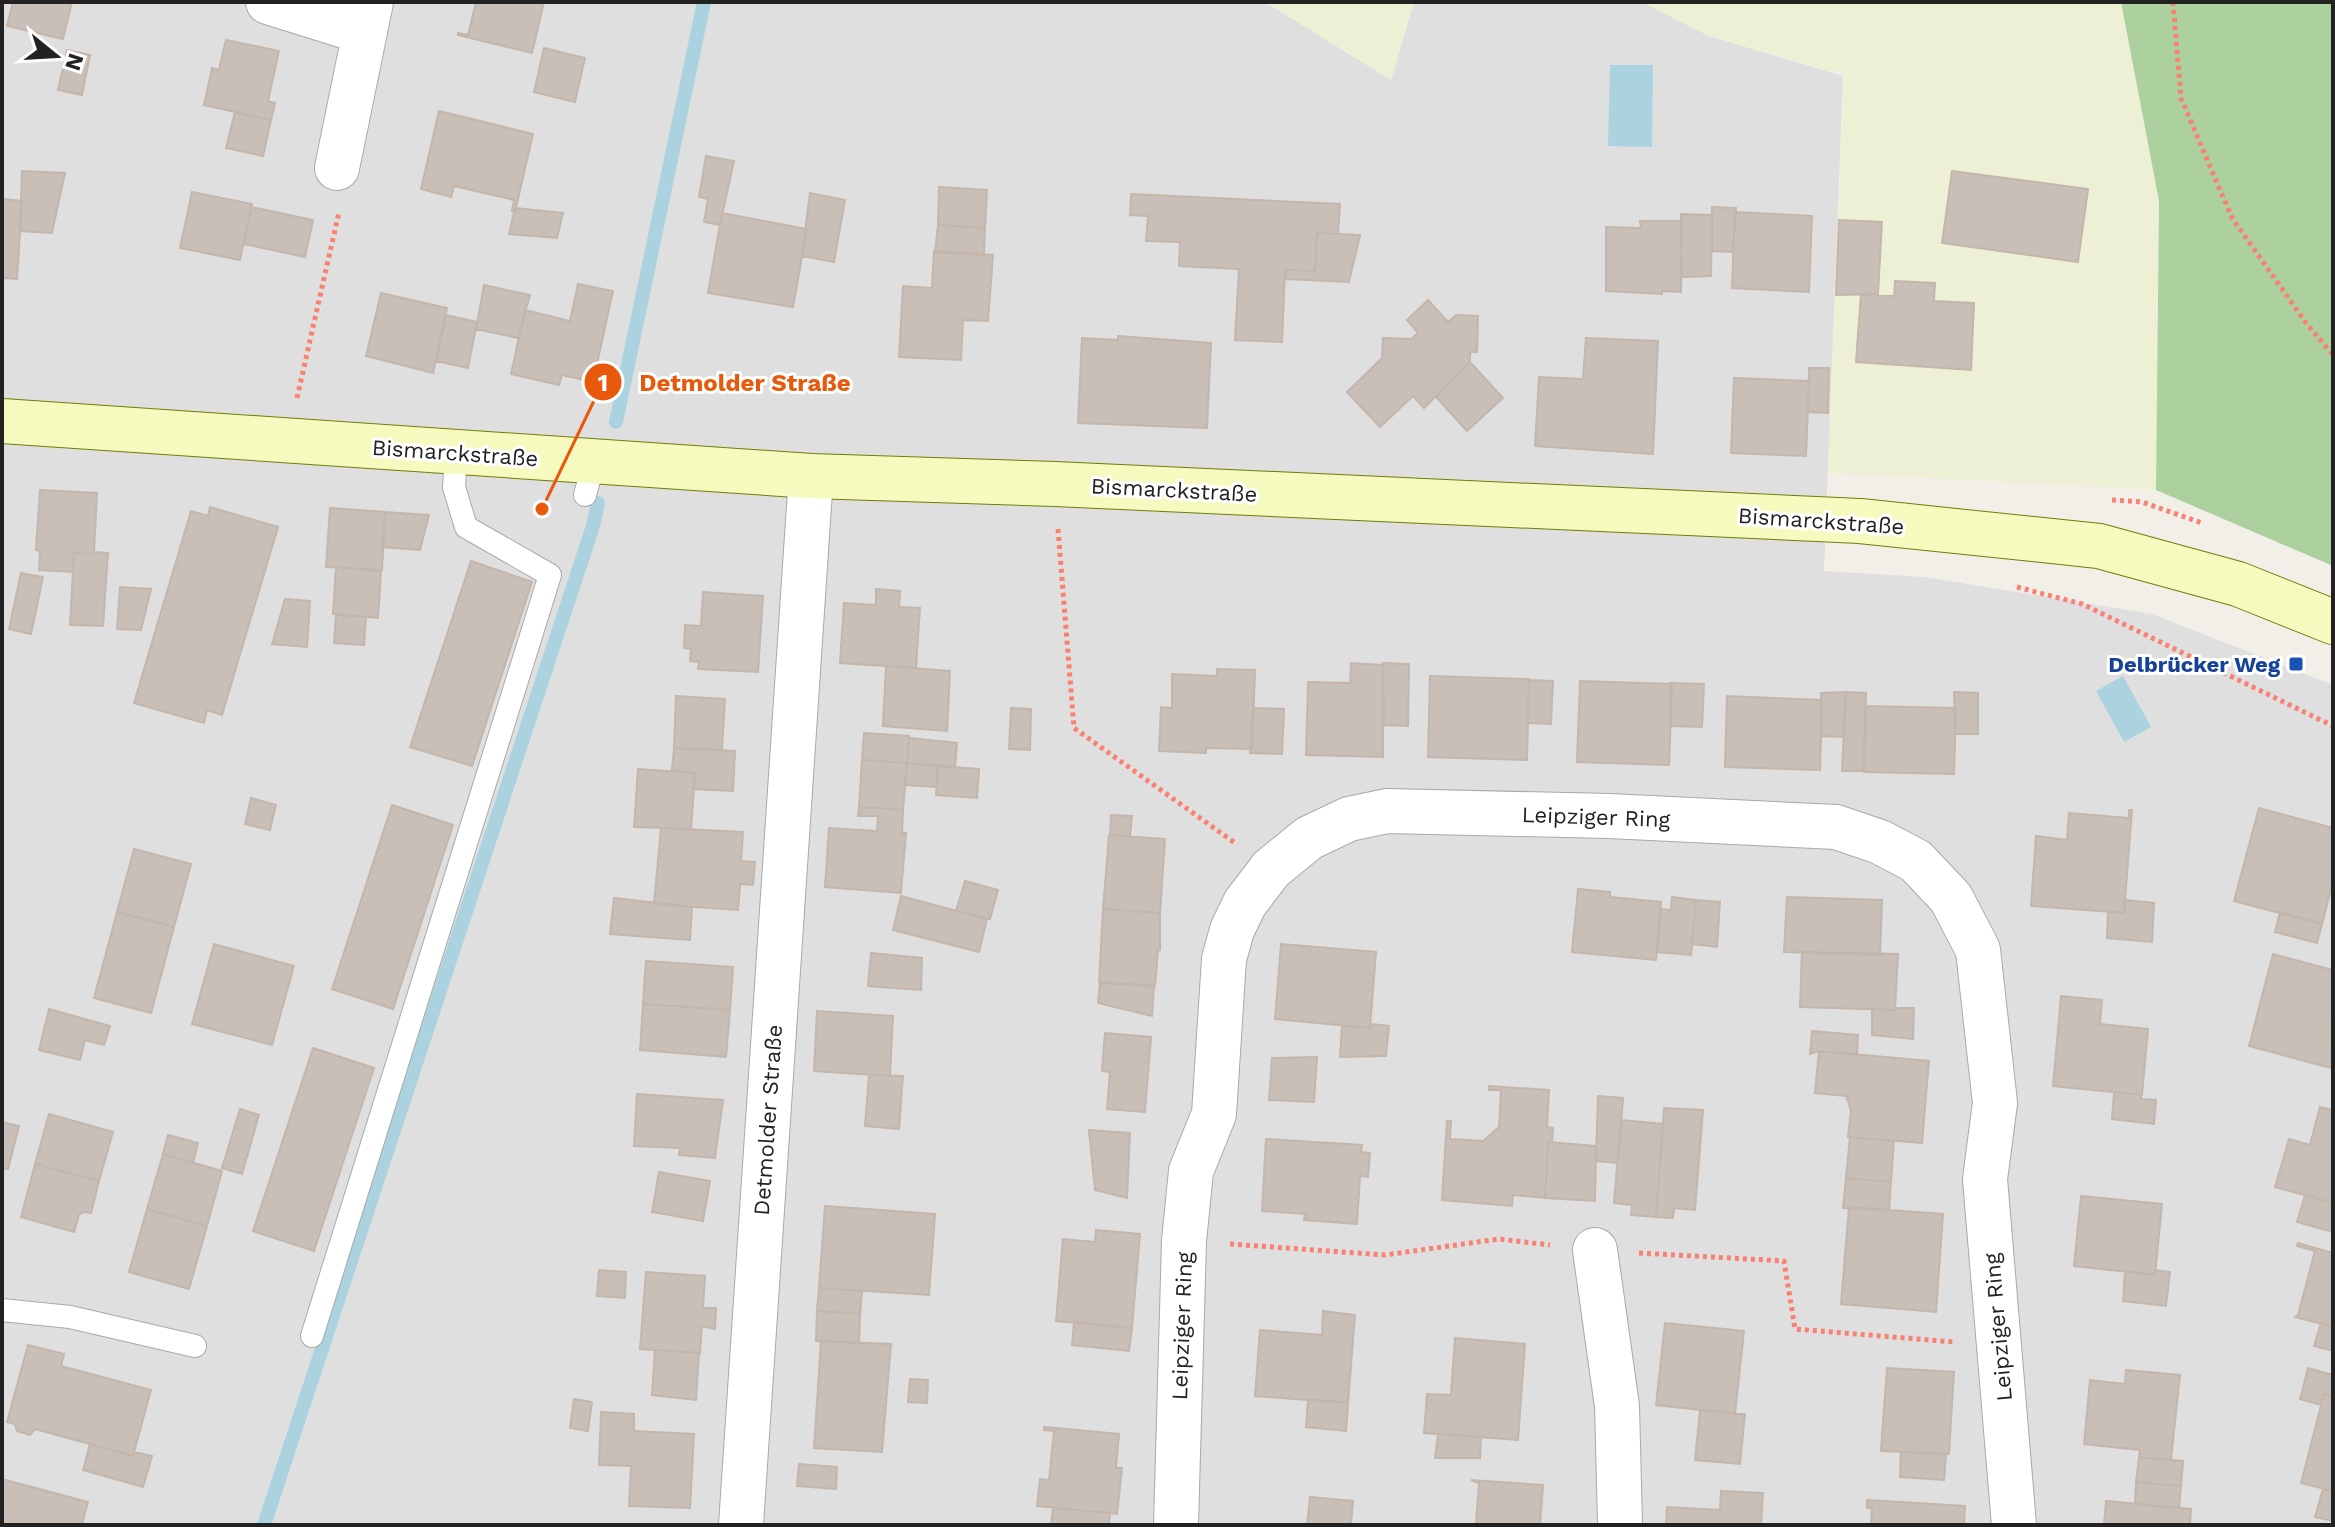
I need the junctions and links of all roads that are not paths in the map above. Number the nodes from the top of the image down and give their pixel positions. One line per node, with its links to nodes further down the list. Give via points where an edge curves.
1 (268, 2): 2 (street)
2 (368, 17): 3 (street)
3 (337, 168)
4 (2, 421): 5 (main road, Bismarckstraße)
5 (456, 453): 6 (main road, Bismarckstraße, via 589,479); 10 (lane, via 454,487 466,527 550,575)
6 (811, 476): 7 (main road, Bismarckstraße, via 1860,521 2099,546 2238,584); 12 (street, Detmolder Straße)
7 (2333, 622)
8 (1595, 1250): 14 (street, via 1617,1406)
9 (2, 1310): 11 (lane, via 70,1317)
10 (312, 1336)
11 (195, 1346)
12 (741, 1525)
13 (1176, 1525): 15 (street, Leipziger Ring, via 1184,1241 1191,1171 1214,1114 1224,959 1232,930 1271,869 1309,838 1349,819 1387,811 1836,827 1916,861 1951,898 1978,950 1995,1103 1985,1179)
14 (1620, 1525)
15 (2014, 1525)

